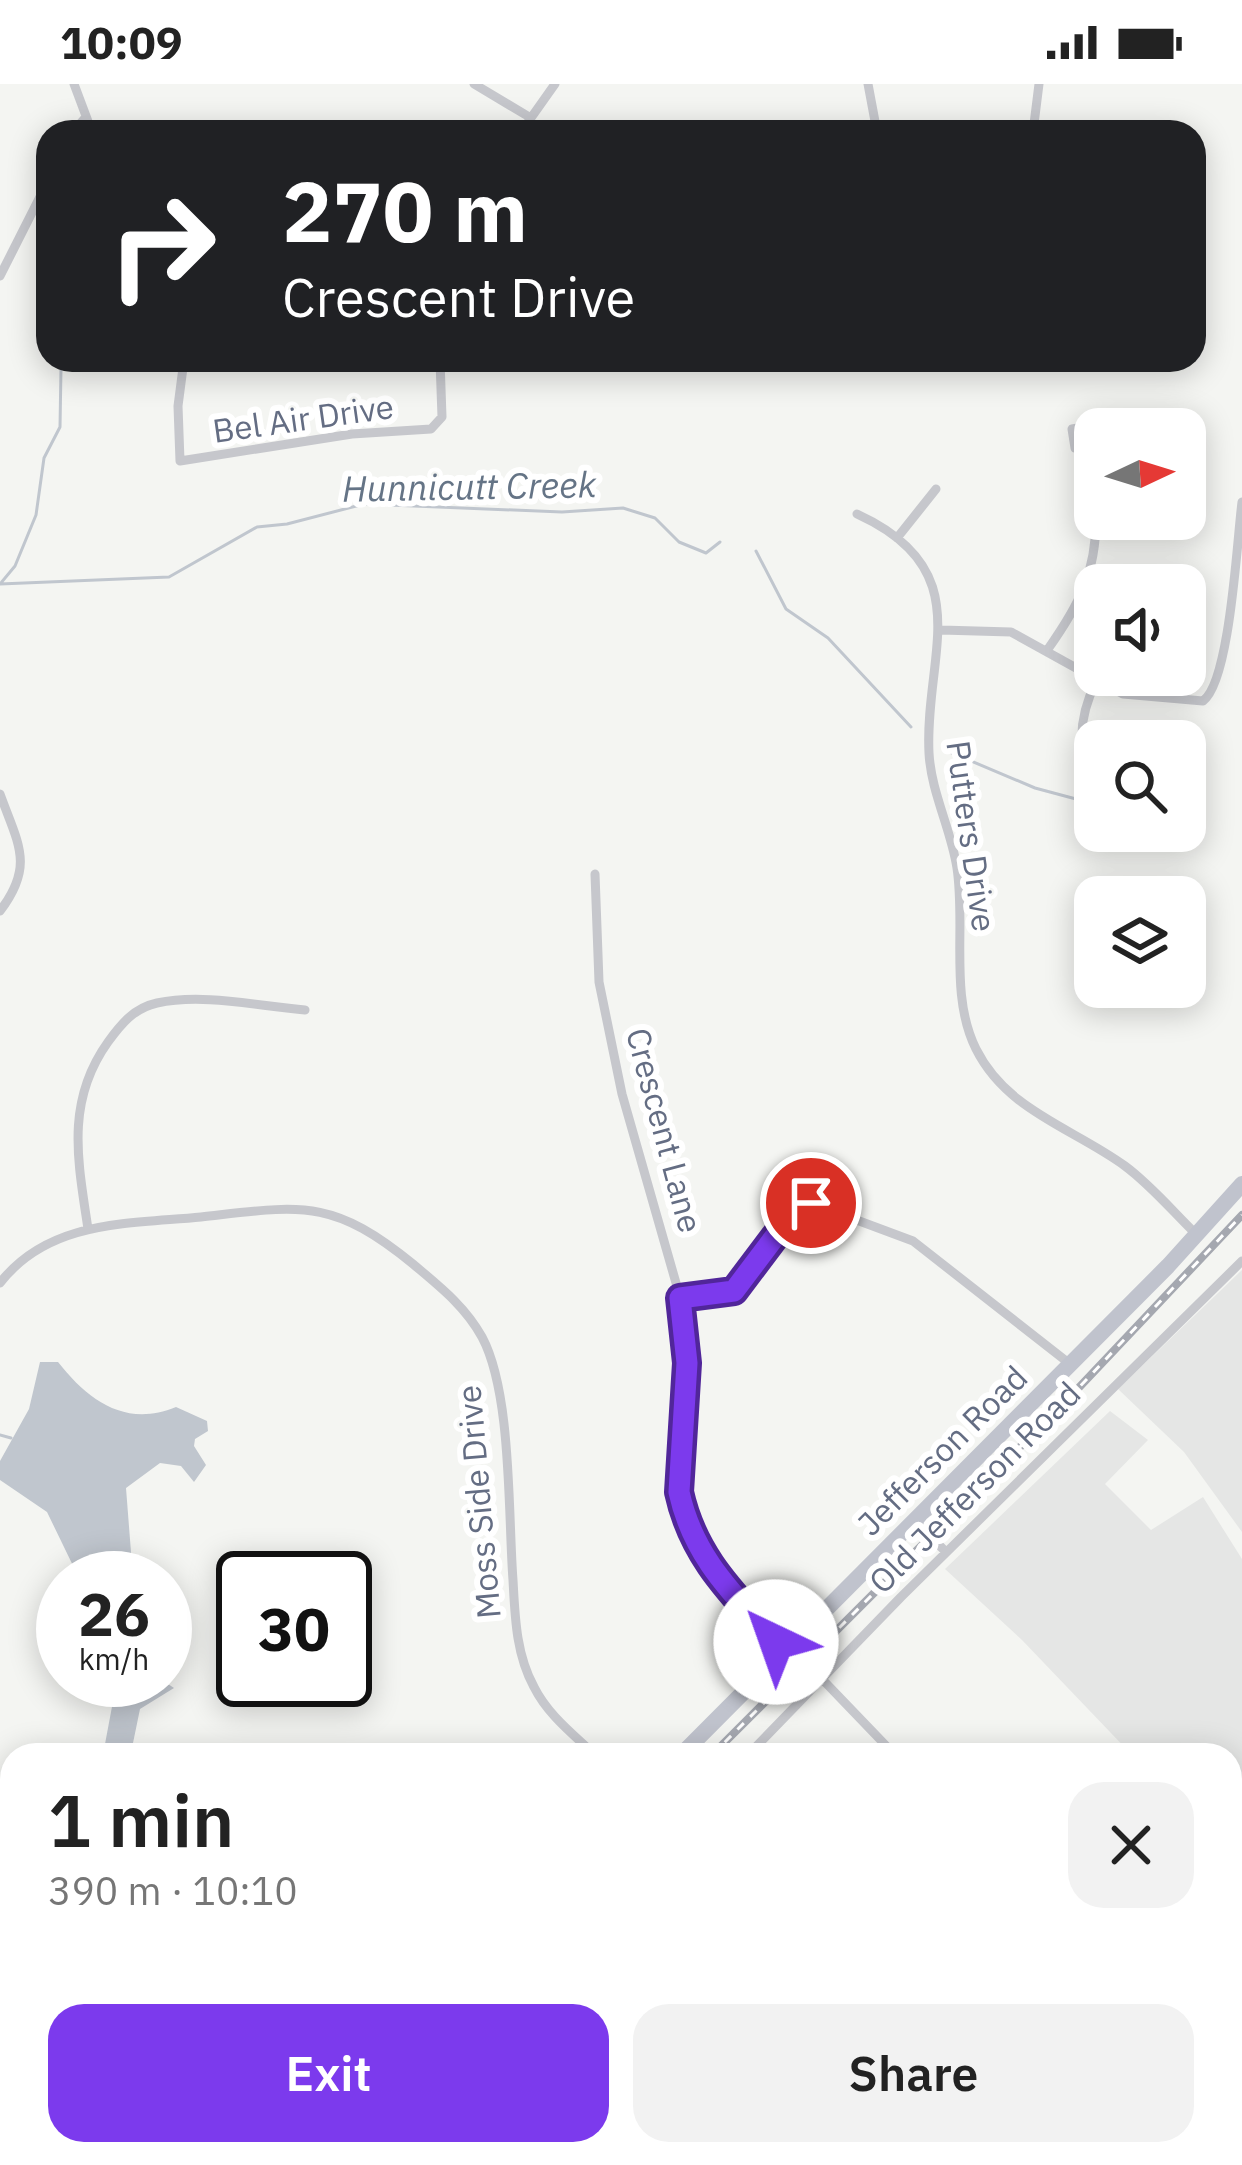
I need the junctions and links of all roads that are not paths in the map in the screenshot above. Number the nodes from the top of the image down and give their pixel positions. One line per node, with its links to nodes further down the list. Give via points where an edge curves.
1 (74, 84): 6 (street)
2 (474, 84): 7 (street)
3 (556, 84): 7 (street)
4 (868, 84): 10 (street)
5 (1039, 84): 11 (street)
6 (86, 117): 8 (street); 9 (street)
7 (531, 118)
8 (83, 120)
9 (87, 120)
10 (875, 120)
11 (1032, 120)
12 (36, 205): 13 (street)
13 (0, 276)
14 (182, 372): 15 (street, Bel Air Drive, via 180,461 431,429 442,417)
15 (440, 372)
16 (936, 489): 19 (street)
17 (1242, 502): 24 (street, via 1211,695 1191,702)
18 (857, 514): 19 (street, Putters Drive)
19 (897, 538): 21 (street, Putters Drive, via 926,577)
20 (1094, 540): 22 (street, via 1091,575)
21 (940, 630): 22 (street, via 998,629); 31 (street, Putters Drive, via 929,753 958,876 970,1036 1015,1099 1124,1166)
22 (1048, 649): 23 (street)
23 (1074, 667)
24 (1135, 696)
25 (0, 794): 27 (street, via 22,866)
26 (595, 874): 34 (street, Crescent Lane, via 599,982)
27 (0, 910)
28 (304, 1010): 30 (street, via 172,1001 128,1017 93,1063 77,1114)
29 (1242, 1184): 31 (highway, Jefferson Road)
30 (88, 1228): 33 (street, Moss Side Drive, via 42,1244); 40 (street, Moss Side Drive, via 322,1210 379,1236 458,1303 495,1373 525,1668 554,1716)
31 (1198, 1236): 35 (highway, Jefferson Road)
32 (1242, 1261): 37 (street, Old Jefferson Road)
33 (0, 1283)
34 (680, 1298): 35 (street, via 734,1291 795,1210 811,1203 913,1241); 38 (street, Crescent Lane, via 687,1363 679,1492 688,1526 708,1567)
35 (1070, 1364): 36 (highway, Jefferson Road)
36 (914, 1520): 37 (street); 38 (highway, Jefferson Road)
37 (946, 1552): 39 (street, Old Jefferson Road)
38 (784, 1652): 41 (highway, Jefferson Road)
39 (822, 1679): 42 (street, Old Jefferson Road); 43 (street)
40 (582, 1743)
41 (693, 1743)
42 (760, 1743)
43 (883, 1743)

